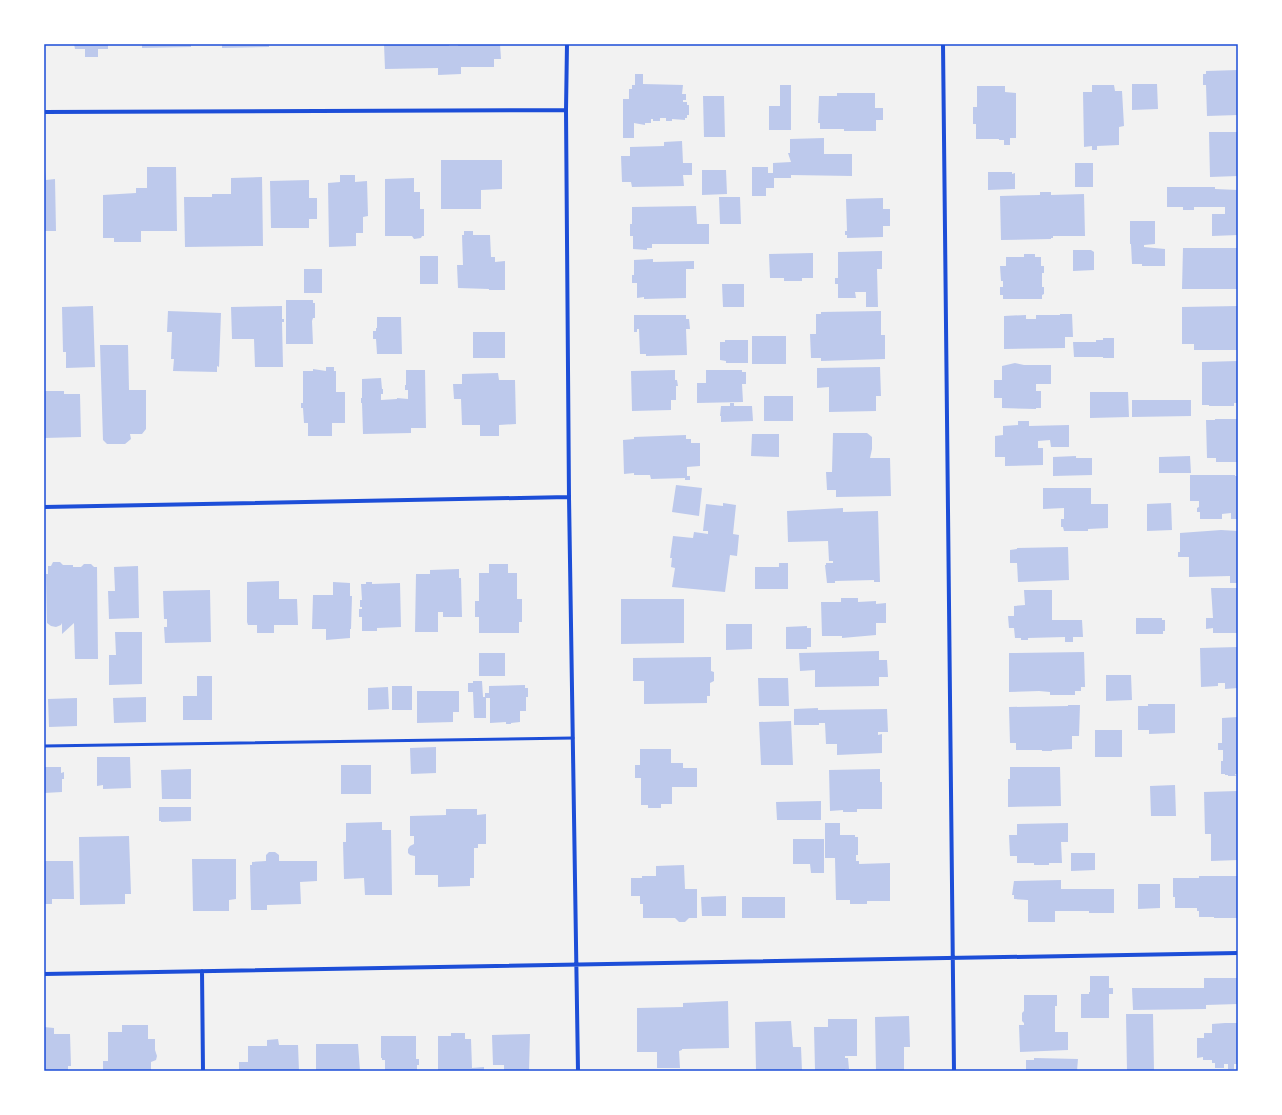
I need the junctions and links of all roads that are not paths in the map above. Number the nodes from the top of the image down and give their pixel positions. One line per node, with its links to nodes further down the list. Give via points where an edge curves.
1 (567, 44): 3 (street)
2 (943, 44): 10 (street)
3 (566, 110): 4 (street); 5 (street)
4 (44, 112)
5 (569, 497): 6 (street); 7 (street)
6 (44, 507)
7 (573, 738): 8 (lane); 11 (street)
8 (44, 746)
9 (1238, 953): 10 (street)
10 (952, 958): 11 (street); 16 (street)
11 (576, 965): 12 (street); 15 (street)
12 (202, 971): 13 (street); 14 (street)
13 (44, 974)
14 (203, 1071)
15 (578, 1071)
16 (954, 1071)

